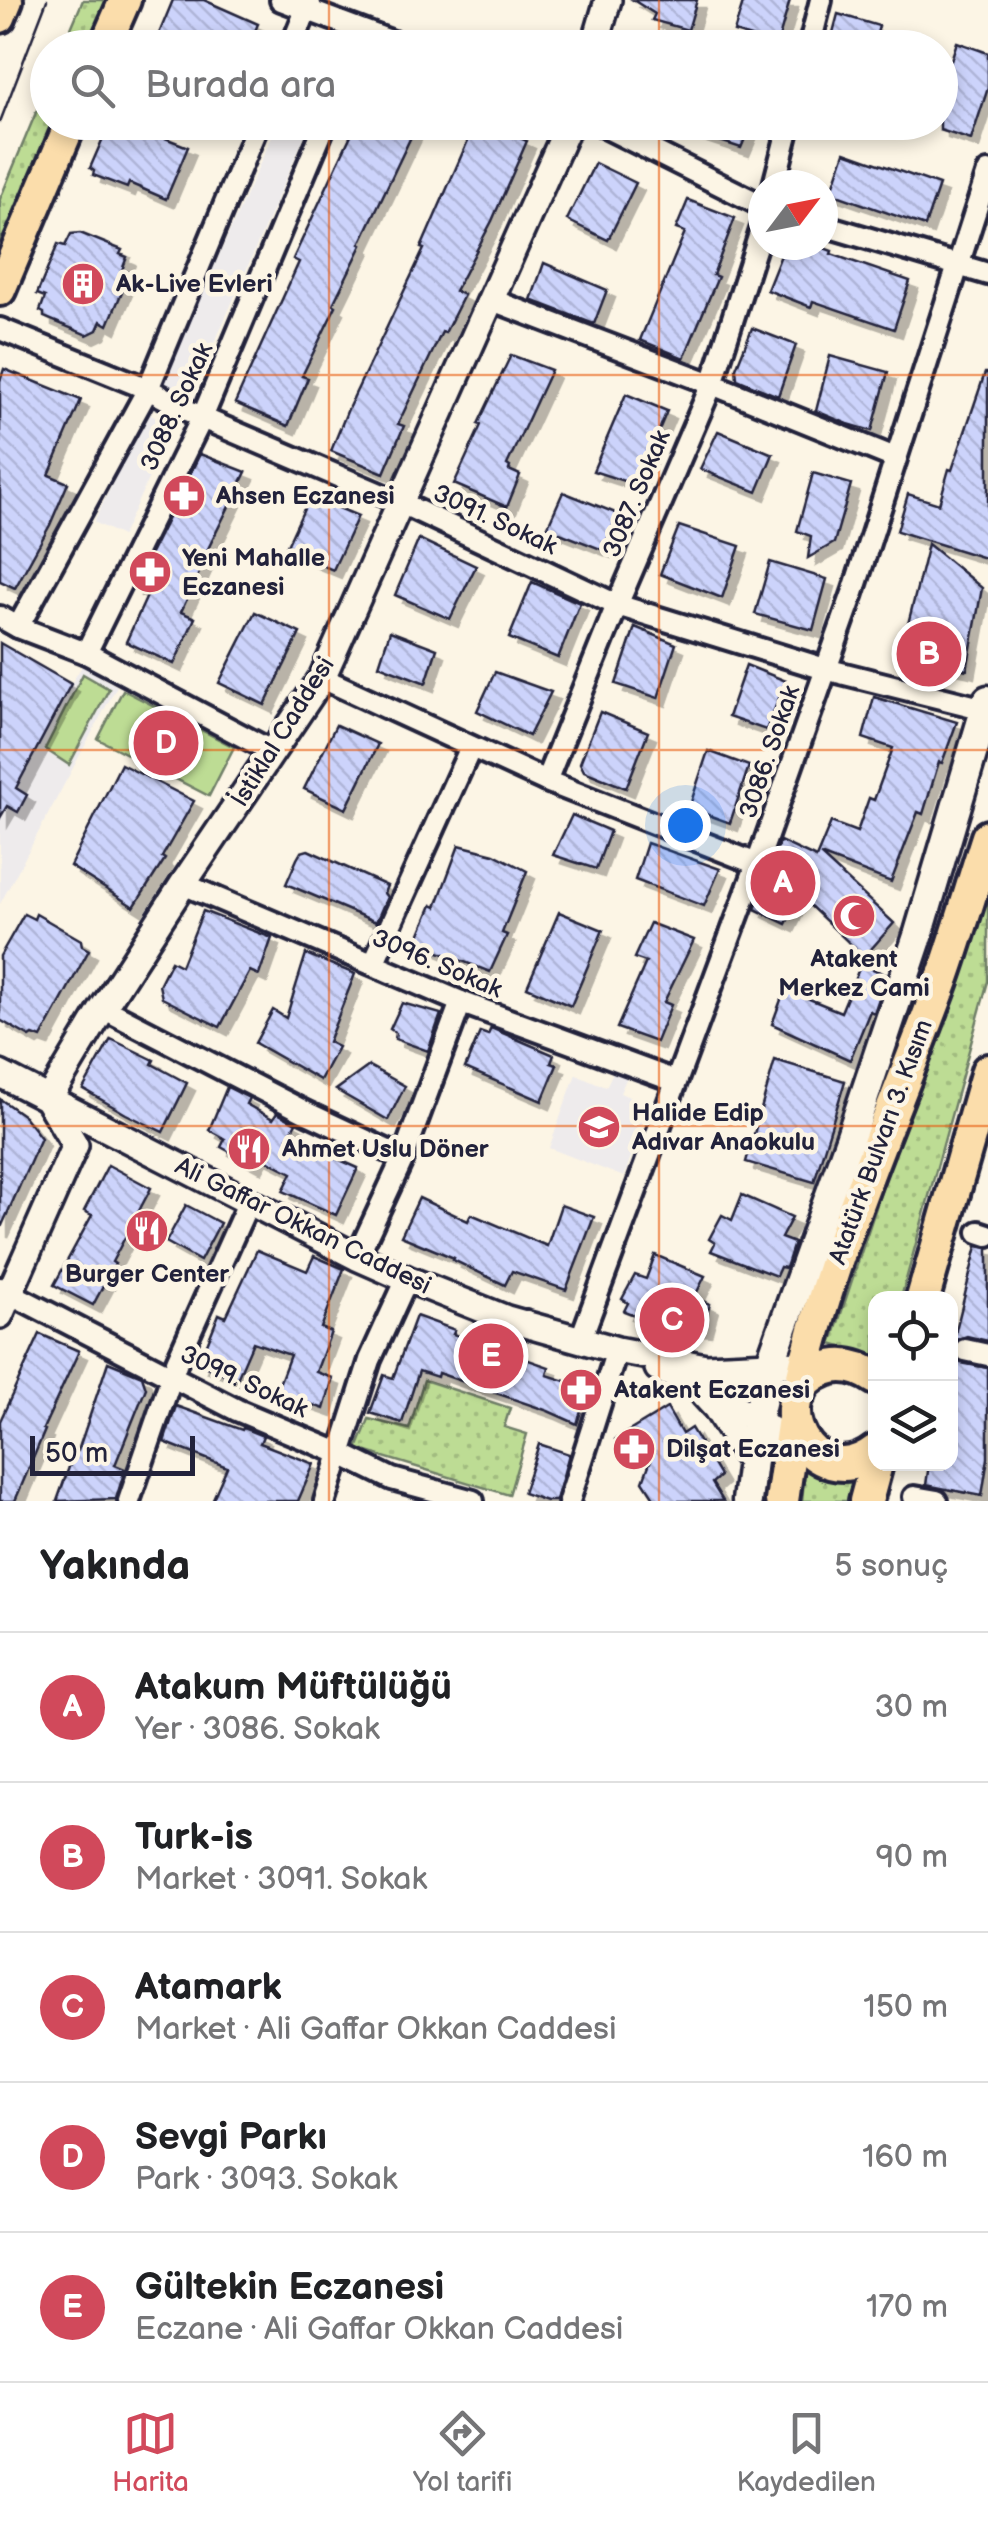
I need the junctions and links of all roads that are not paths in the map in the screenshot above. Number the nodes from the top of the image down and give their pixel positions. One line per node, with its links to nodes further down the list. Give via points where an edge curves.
1 (7, 0): 7 (main road)
2 (125, 0): 8 (main road)
3 (281, 0): 6 (street)
4 (608, 0): 11 (street)
5 (821, 0): 12 (street)
6 (308, 5): 9 (street); 10 (street)
7 (0, 17)
8 (112, 30)
9 (298, 30)
10 (347, 30)
11 (599, 30)
12 (814, 30)
13 (63, 140): 26 (main road)
14 (252, 140): 30 (street, 3088. Sokak)
15 (318, 140): 31 (street, 3088. Sokak)
16 (562, 140): 27 (street, İstiklal Caddesi)
17 (631, 140): 21 (street)
18 (785, 140): 19 (street)
19 (778, 170)
20 (988, 172): 24 (street, 3086. Sokak)
21 (748, 198)
22 (838, 229): 24 (street)
23 (752, 260): 29 (street, 3087. Sokak)
24 (957, 264): 25 (street); 32 (street, 3086. Sokak)
25 (988, 274)
26 (0, 290)
27 (492, 300): 29 (street); 33 (street, İstiklal Caddesi)
28 (0, 329): 30 (street, 3091. Sokak)
29 (712, 384): 32 (street); 34 (street, 3087. Sokak)
30 (148, 389): 31 (street, 3091. Sokak); 35 (street, 3088. Sokak)
31 (202, 418): 33 (street, 3091. Sokak); 36 (street, 3088. Sokak)
32 (895, 458): 37 (street, 3086. Sokak)
33 (401, 503): 34 (street, 3091. Sokak); 38 (street, İstiklal Caddesi)
34 (617, 605): 37 (street, 3091. Sokak); 42 (street, 3087. Sokak)
35 (9, 622): 36 (street)
36 (86, 653): 41 (street)
37 (825, 669): 39 (street, 3091. Sokak); 44 (street, 3086. Sokak)
38 (322, 678): 40 (street); 41 (street, İstiklal Caddesi)
39 (986, 704): 59 (main road, via 912,955)
40 (471, 747): 42 (street); 46 (street)
41 (273, 752): 45 (street, İstiklal Caddesi)
42 (546, 781): 44 (street)
43 (988, 836): 68 (highway, Atatürk Bulvarı 3. Kısım, via 842,1244)
44 (757, 864): 51 (street, 3086. Sokak)
45 (183, 884): 46 (street, 3096. Sokak); 48 (street, İstiklal Caddesi)
46 (373, 964): 47 (street, 3096. Sokak)
47 (461, 1002): 51 (street, 3096. Sokak); 53 (street)
48 (104, 1008): 52 (street, İstiklal Caddesi); 53 (street)
49 (988, 1071): 57 (highway)
50 (0, 1074): 52 (street, Ali Gaffar Okkan Caddesi)
51 (675, 1081): 60 (street, 3086. Sokak)
52 (48, 1100): 54 (street, Ali Gaffar Okkan Caddesi); 58 (street, via 75,1145)
53 (403, 1158): 55 (street)
54 (249, 1201): 55 (street, Ali Gaffar Okkan Caddesi); 67 (street)
55 (357, 1256): 56 (street, Ali Gaffar Okkan Caddesi)
56 (407, 1280): 60 (street, Ali Gaffar Okkan Caddesi); 70 (street, via 370,1360)
57 (925, 1291)
58 (3, 1299): 67 (street, 3099. Sokak)
59 (780, 1332): 64 (main road); 66 (street)
60 (580, 1341): 61 (street, Ali Gaffar Okkan Caddesi)
61 (617, 1350): 66 (street, Ali Gaffar Okkan Caddesi); 78 (street)
62 (965, 1350): 63 (street)
63 (988, 1355)
64 (770, 1364): 66 (street); 68 (street); 69 (main road)
65 (868, 1372): 68 (highway, via 840,1365 816,1373)
66 (700, 1375): 69 (street); 72 (street)
67 (172, 1376): 70 (street, 3099. Sokak); 75 (street)
68 (797, 1405): 69 (street); 71 (highway, via 796,1431 822,1459 848,1463); 80 (highway, Atatürk Bulvarı 3. Kısım)
69 (757, 1420): 72 (main road)
70 (339, 1453): 76 (street); 77 (street, 3099. Sokak, via 392,1479)
71 (868, 1455)
72 (751, 1463): 79 (main road)
73 (874, 1471): 81 (highway)
74 (914, 1498): 82 (street)
75 (129, 1501)
76 (325, 1501)
77 (473, 1501)
78 (568, 1501)
79 (747, 1501)
80 (782, 1501)
81 (866, 1501)
82 (937, 1501)

